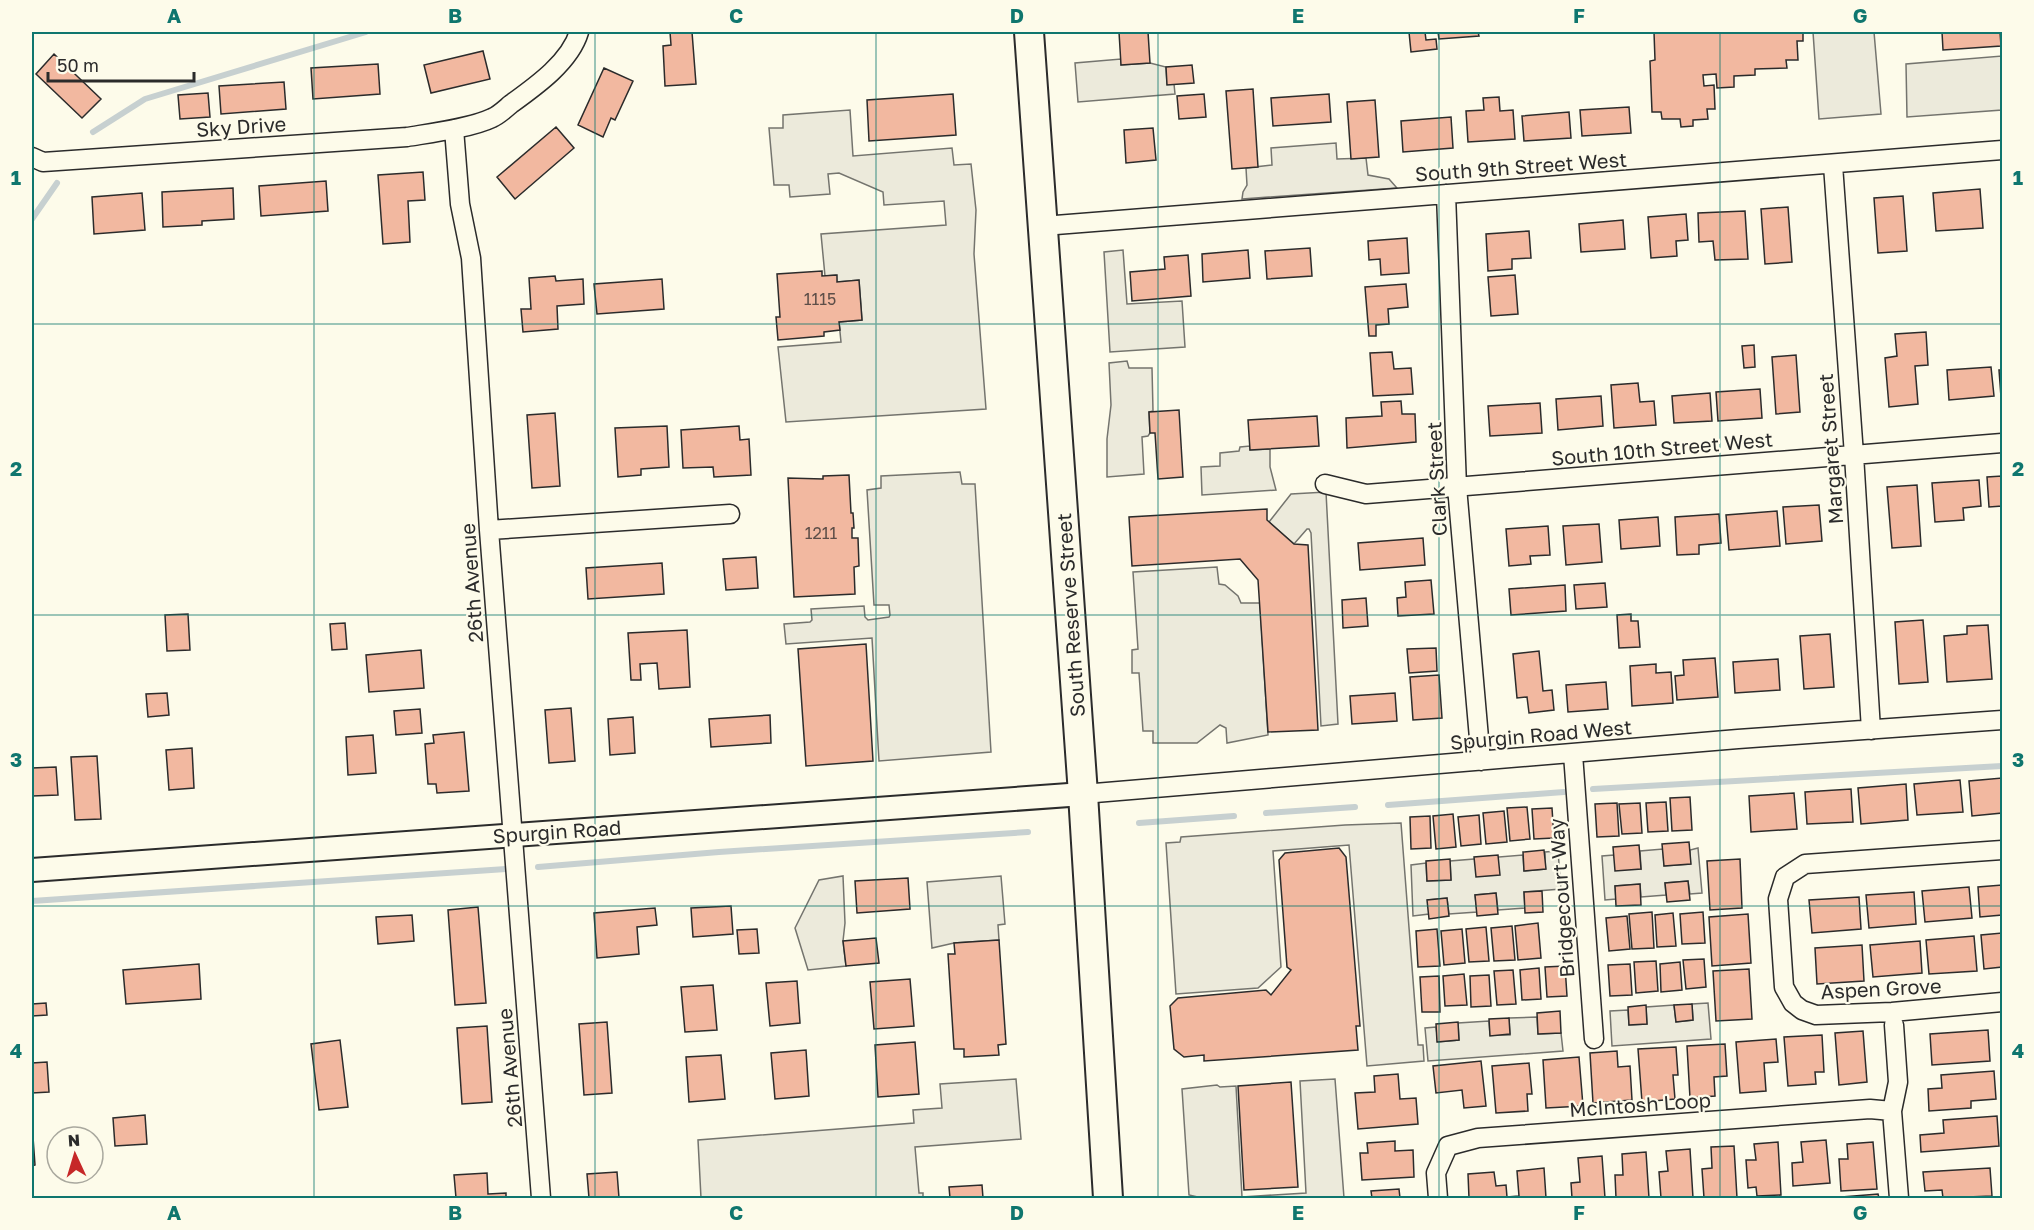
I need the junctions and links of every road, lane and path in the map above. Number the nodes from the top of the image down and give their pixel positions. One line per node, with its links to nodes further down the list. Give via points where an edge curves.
1 (579, 32): 3 (street, via 576,42 552,71 516,100 492,118)
2 (1029, 32): 8 (highway, South Reserve Street)
3 (454, 129): 5 (street, Sky Drive, via 407,137 43,162); 14 (street, 26th Avenue, via 460,204 471,258)
4 (2002, 150): 6 (street, South 9th Street West)
5 (32, 157)
6 (1833, 165): 7 (street, South 9th Street West); 10 (street, Margaret Street)
7 (1446, 195): 8 (street, South 9th Street West); 12 (street, Clark Street)
8 (1043, 226): 19 (highway, South Reserve Street)
9 (2002, 443): 10 (street, South 10th Street West)
10 (1854, 455): 12 (street, South 10th Street West); 16 (street, Margaret Street)
11 (1325, 484): 12 (street, South 10th Street West, via 1366,494)
12 (1457, 487): 18 (street, Clark Street)
13 (730, 514): 14 (street)
14 (489, 530): 20 (street, 26th Avenue)
15 (2002, 720): 16 (street, Spurgin Road West)
16 (1871, 730): 17 (street, Spurgin Road West)
17 (1573, 754): 18 (street, Spurgin Road West); 25 (street, Bridgecourt Way)
18 (1481, 761): 19 (street, Spurgin Road West)
19 (1083, 794): 20 (street, Spurgin Road); 28 (highway, South Reserve Street)
20 (513, 834): 22 (street, Spurgin Road); 27 (street, 26th Avenue)
21 (2002, 850): 23 (street, Aspen Grove, via 1805,864 1785,877 1778,899 1784,987 1802,1010 1816,1015 1892,1012)
22 (32, 870)
23 (2002, 1002)
24 (1894, 1025): 26 (street, via 1898,1082)
25 (1594, 1039)
26 (1892, 1111): 29 (street, McIntosh Loop, via 1870,1109 1478,1138 1448,1146 1436,1173); 30 (street)
27 (541, 1198)
28 (1108, 1198)
29 (1438, 1198)
30 (1899, 1198)

